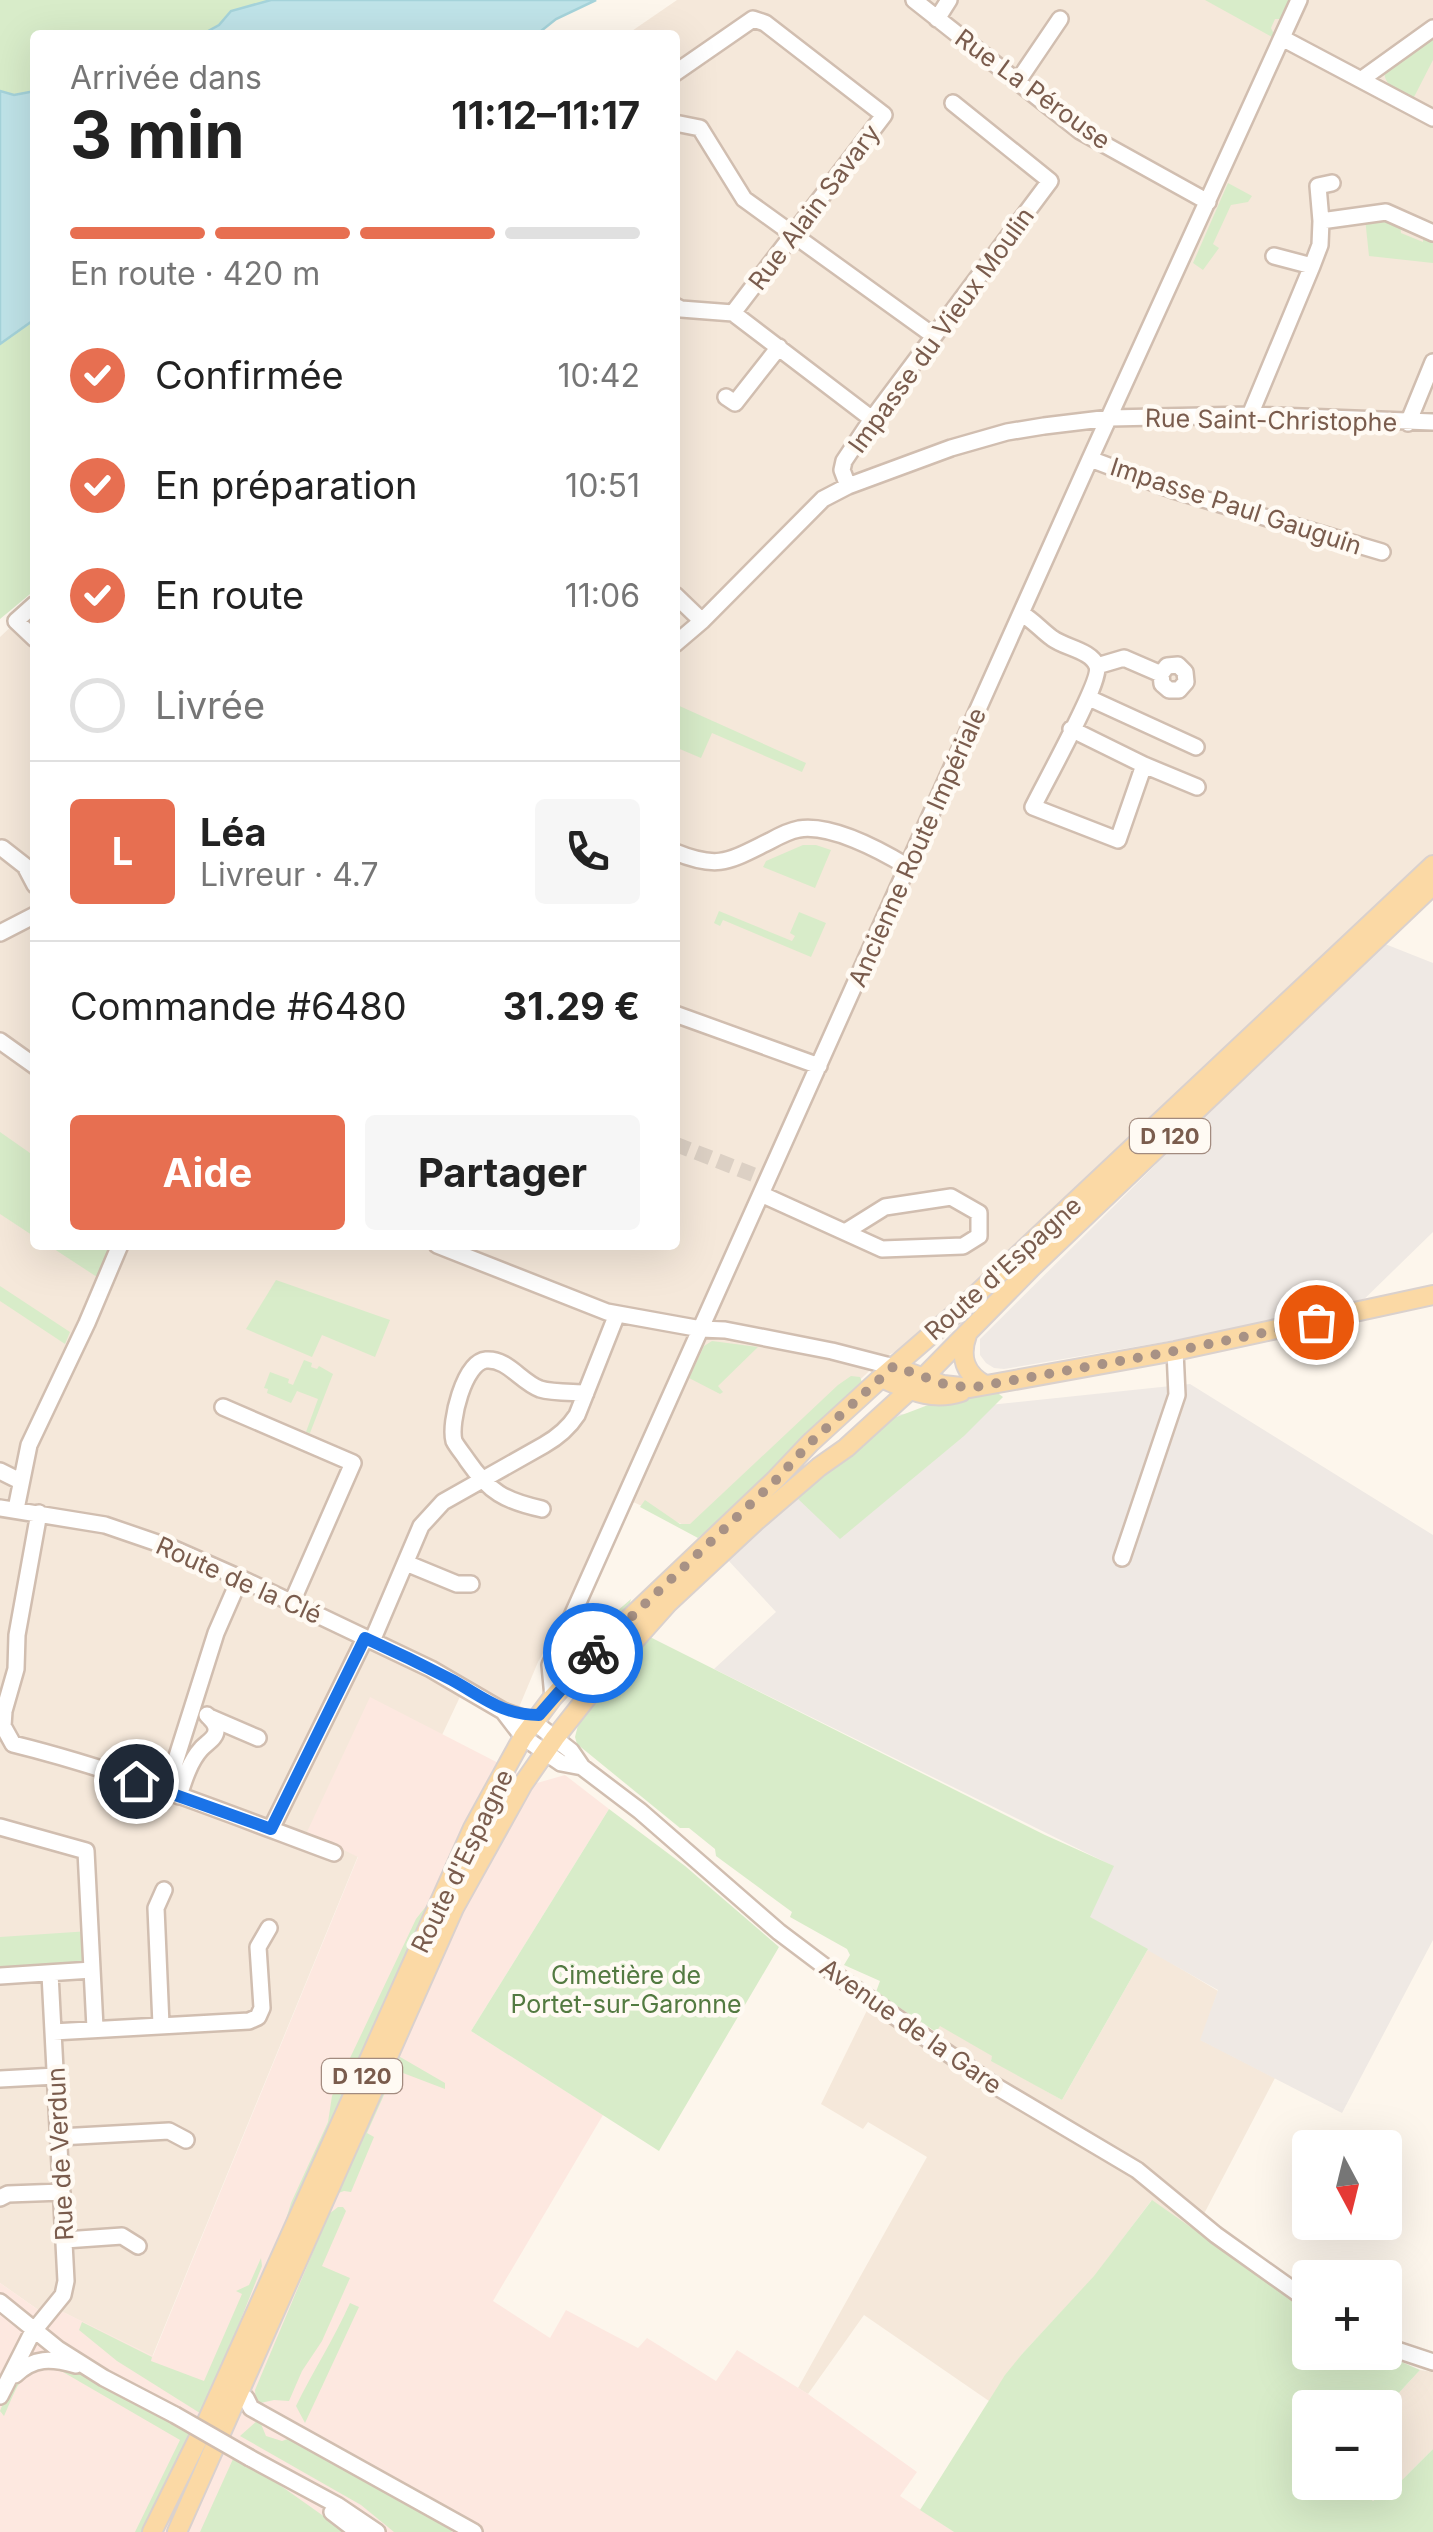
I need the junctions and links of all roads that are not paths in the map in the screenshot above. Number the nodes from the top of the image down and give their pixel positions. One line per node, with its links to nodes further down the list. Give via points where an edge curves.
1 (914, 0): 4 (street, Rue La Pérouse)
2 (949, 0): 4 (street)
3 (1299, 0): 7 (street, Ancienne Route Impériale)
4 (937, 19): 10 (street, Rue La Pérouse)
5 (1060, 19): 10 (street)
6 (1433, 28): 9 (street)
7 (1282, 38): 9 (street); 15 (street, Ancienne Route Impériale)
8 (680, 70): 17 (street, Rue Alain Savary, via 753,19 884,115)
9 (1362, 79): 12 (street)
10 (1018, 81): 15 (street, Rue La Pérouse, via 1080,131)
11 (953, 103): 23 (street, Impasse du Vieux Moulin, via 1050,181)
12 (1433, 118)
13 (680, 124): 17 (street, via 700,128 744,199)
14 (1332, 184): 16 (street, via 1318,186)
15 (1208, 202): 28 (street, Ancienne Route Impériale)
16 (1321, 220): 18 (street, via 1386,212); 20 (street)
17 (792, 233): 22 (street, Rue Alain Savary); 23 (street)
18 (1433, 233)
19 (1274, 256): 20 (street)
20 (1312, 266): 27 (street)
21 (680, 309): 22 (street)
22 (733, 313): 24 (street)
23 (934, 336): 29 (street, Impasse du Vieux Moulin)
24 (779, 348): 26 (street, via 735,404); 29 (street)
25 (1433, 362): 31 (street)
26 (726, 397)
27 (1250, 415): 28 (street, Rue Saint-Christophe); 31 (street, Rue Saint-Christophe)
28 (1110, 418): 32 (street, Ancienne Route Impériale); 33 (street, Rue Saint-Christophe, via 982,438)
29 (872, 419): 33 (street, Impasse du Vieux Moulin, via 844,461)
30 (1433, 422): 31 (street, Rue Saint-Christophe)
31 (1408, 423)
32 (1090, 459): 34 (street, Impasse Paul Gauguin); 37 (street, Ancienne Route Impériale)
33 (848, 486): 38 (street, Rue Saint-Christophe, via 823,499)
34 (1382, 552)
35 (680, 600): 38 (street)
36 (30, 608): 39 (street, via 16,621)
37 (1022, 614): 41 (street); 52 (street, Ancienne Route Impériale)
38 (702, 621): 40 (street, Rue Saint-Christophe)
39 (30, 634)
40 (680, 640)
41 (1096, 666): 42 (street, via 1124,658); 43 (street)
42 (1161, 674)
43 (1089, 698): 44 (street); 45 (street)
44 (1072, 729): 46 (street); 46 (street, via 1033,807 1118,840)
45 (1196, 747)
46 (1144, 764): 47 (street)
47 (1197, 787)
48 (2, 848): 53 (street)
49 (680, 854): 52 (street, via 722,862 790,832 816,828)
50 (680, 863): 52 (street, via 724,870 808,838)
51 (1433, 865): 72 (main road, Route d'Espagne / D 120)
52 (908, 867): 60 (street, Ancienne Route Impériale)
53 (30, 877)
54 (1433, 885): 69 (main road, Route d'Espagne / D 120)
55 (30, 918): 56 (street)
56 (0, 933)
57 (680, 1016): 60 (street)
58 (0, 1041): 59 (street)
59 (30, 1062)
60 (818, 1066): 61 (street, Ancienne Route Impériale)
61 (760, 1194): 62 (street); 70 (street, Ancienne Route Impériale)
62 (845, 1232): 62 (street, via 882,1249 962,1246 979,1236 980,1213 951,1197 885,1207)
63 (118, 1250): 80 (street, via 29,1445)
64 (450, 1250): 66 (street)
65 (489, 1250): 66 (street)
66 (483, 1263): 68 (street)
67 (1433, 1295): 71 (main road)
68 (617, 1314): 70 (street); 76 (street)
69 (972, 1328): 73 (main road, Route d'Espagne / D 120); 74 (main road, via 964,1340 964,1362)
70 (700, 1329): 72 (street, via 839,1353); 90 (street, Ancienne Route Impériale, via 550,1665)
71 (1175, 1351): 74 (main road); 84 (street, via 1177,1395)
72 (887, 1372): 73 (main road); 75 (main road); 90 (main road, Route d'Espagne / D 120)
73 (925, 1376): 74 (main road); 75 (main road, Route d'Espagne / D 120)
74 (978, 1386): 75 (main road, via 939,1396)
75 (910, 1390): 94 (main road, Route d'Espagne / D 120, via 668,1604 611,1666)
76 (586, 1393): 79 (street, via 559,1436); 79 (street, via 539,1388 502,1363 474,1365 454,1418 454,1440)
77 (223, 1407): 88 (street, via 353,1463)
78 (0, 1471): 80 (street)
79 (481, 1480): 82 (street, via 492,1491); 85 (street, via 442,1502 421,1526)
80 (20, 1481): 81 (street)
81 (8, 1508): 83 (street, Route de la Clé)
82 (542, 1509)
83 (39, 1512): 86 (street, Route de la Clé, via 137,1535); 96 (street, via 2,1726 13,1744)
84 (1122, 1558)
85 (406, 1562): 87 (street); 89 (street)
86 (240, 1578): 88 (street, Route de la Clé); 91 (street, via 216,1634)
87 (471, 1584)
88 (292, 1602): 89 (street, Route de la Clé)
89 (368, 1640): 92 (street, Route de la Clé); 98 (street)
90 (553, 1697): 92 (main road, Route d'Espagne / D 120)
91 (199, 1713): 93 (street); 96 (street); 96 (street, via 217,1730)
92 (524, 1720): 94 (street, Avenue de la Gare); 127 (main road, Route d'Espagne / D 120)
93 (258, 1738)
94 (554, 1751): 95 (street, Avenue de la Gare); 95 (street, via 571,1750); 128 (main road, Route d'Espagne / D 120, via 518,1792 454,1908)
95 (582, 1767): 116 (street, Avenue de la Gare, via 844,1981 992,2084 1137,2170)
96 (173, 1793): 98 (street)
97 (0, 1826): 102 (street, via 86,1852)
98 (271, 1829): 99 (street)
99 (334, 1853)
100 (164, 1890): 105 (street, via 156,1908)
101 (269, 1928): 105 (street, via 258,1947 258,2017)
102 (92, 1970): 103 (street); 106 (street)
103 (50, 1974): 104 (street); 107 (street, Rue de Verdun)
104 (0, 1976)
105 (162, 2025): 106 (street)
106 (94, 2028): 107 (street)
107 (53, 2032): 108 (street, Rue de Verdun)
108 (56, 2076): 109 (street); 110 (street, Rue de Verdun)
109 (0, 2078)
110 (59, 2137): 111 (street, via 168,2131); 112 (street, Rue de Verdun)
111 (186, 2140)
112 (62, 2192): 113 (street); 114 (street, Rue de Verdun)
113 (0, 2198)
114 (65, 2240): 115 (street, via 122,2236); 118 (street, Rue de Verdun, via 63,2295)
115 (138, 2246)
116 (1292, 2289)
117 (0, 2299): 118 (street)
118 (36, 2328): 121 (street); 122 (street, Rue de Verdun); 123 (street)
119 (1402, 2352): 120 (street)
120 (1433, 2362)
121 (104, 2378): 122 (street, via 39,2360); 123 (street)
122 (2, 2390)
123 (136, 2393): 125 (street, bridge)
124 (246, 2398): 126 (street, via 251,2408)
125 (301, 2488): 129 (street); 130 (street)
126 (468, 2530)
127 (152, 2532)
128 (177, 2532)
129 (358, 2532)
130 (377, 2532)

